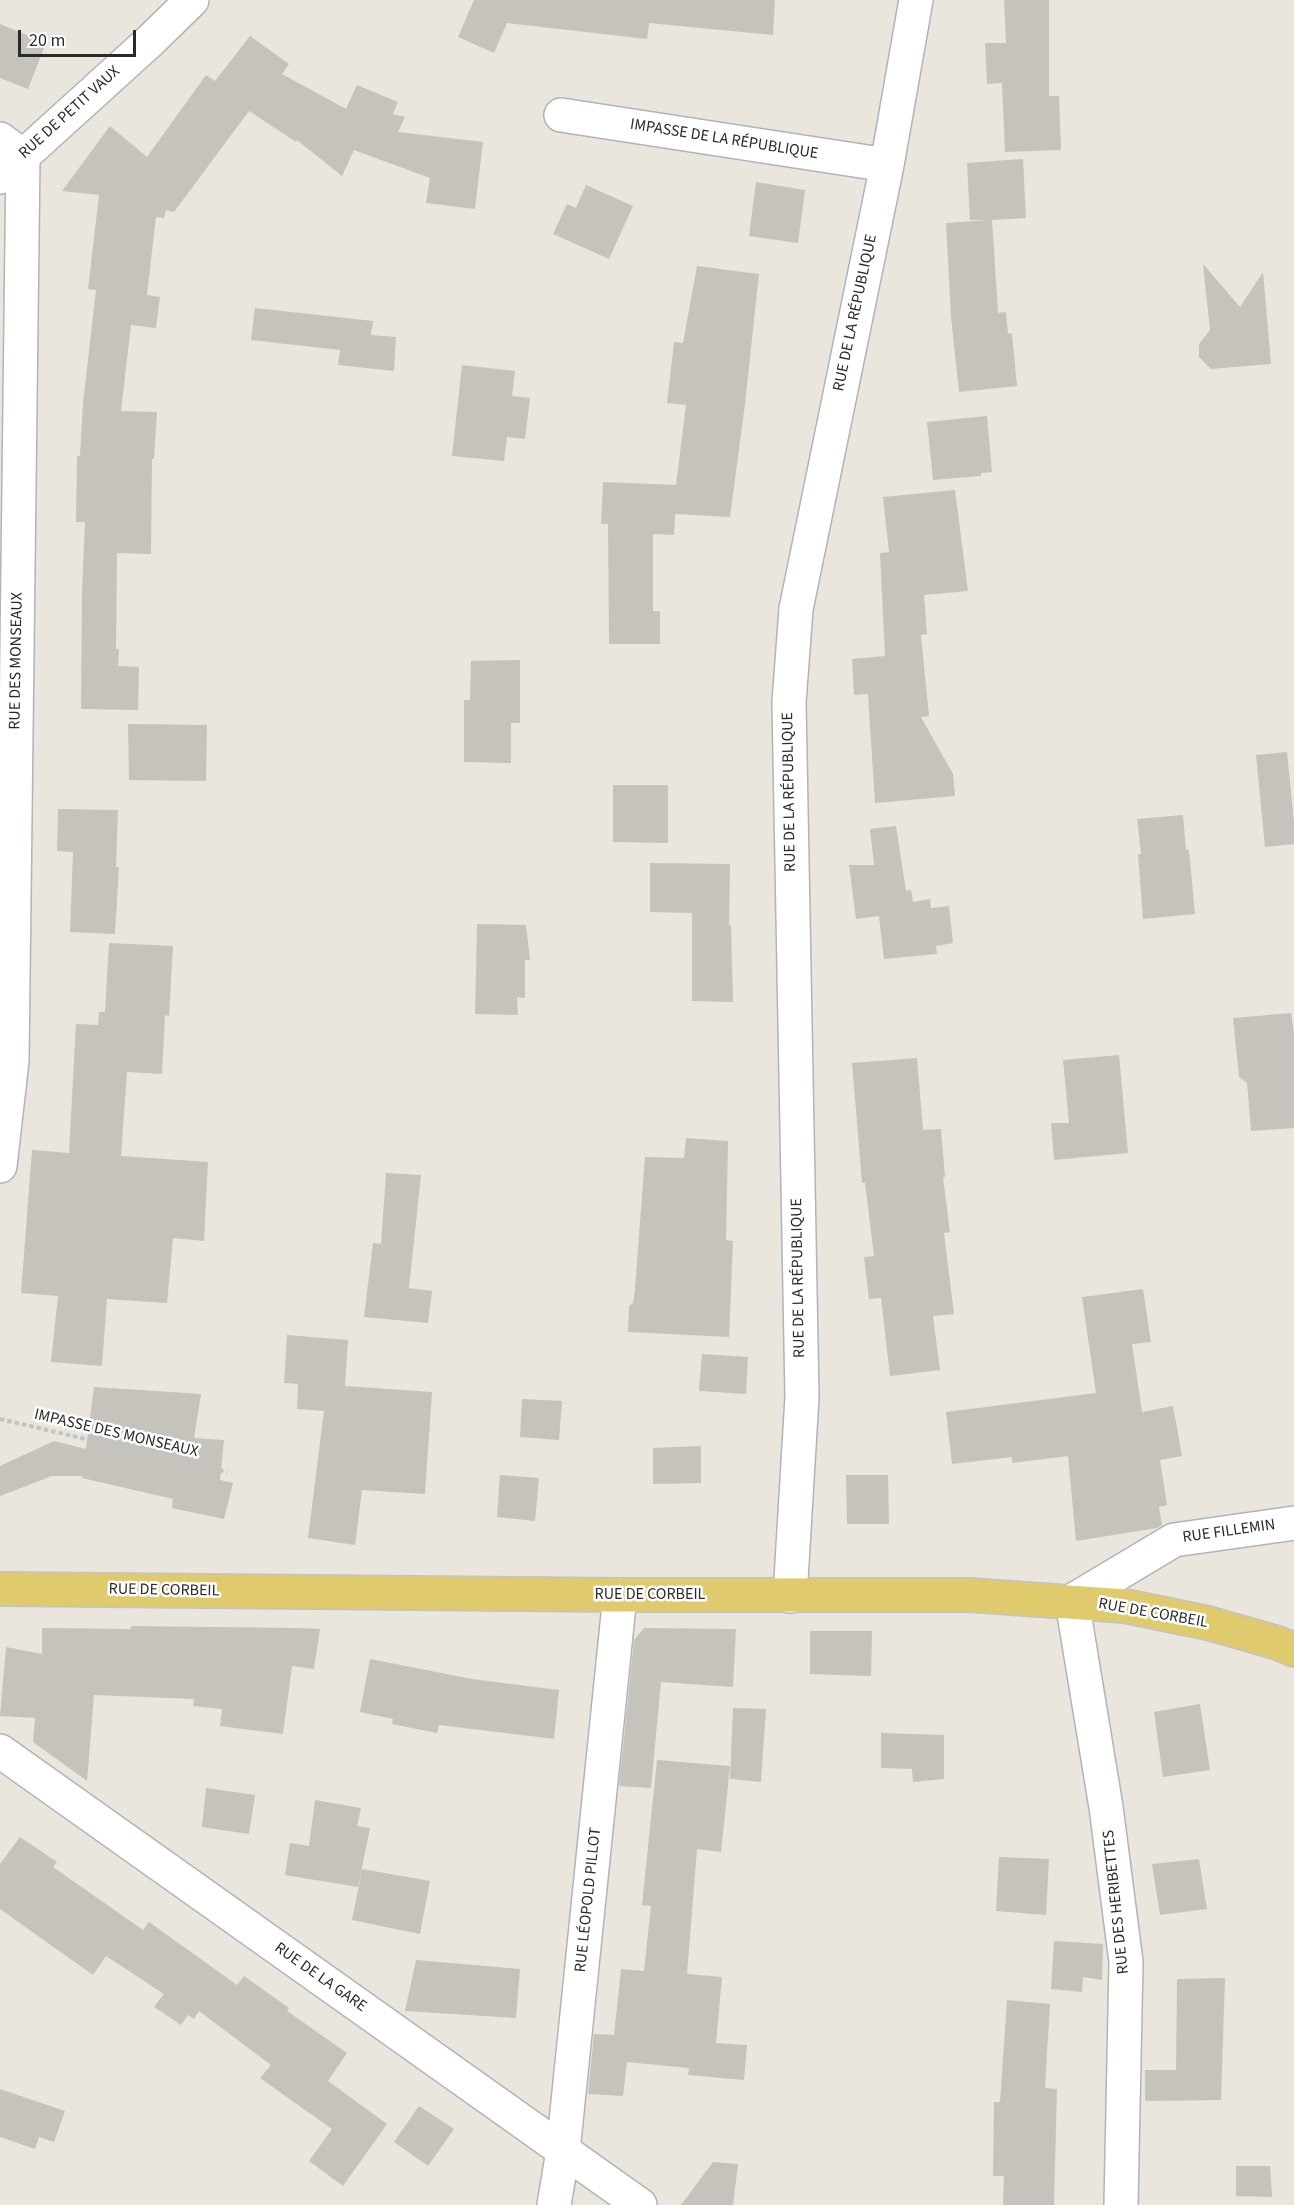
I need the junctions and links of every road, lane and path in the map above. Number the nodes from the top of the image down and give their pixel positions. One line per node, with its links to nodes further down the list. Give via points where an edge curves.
1 (192, 0): 4 (street, RUE DE PETIT VAUX, via 150,41)
2 (916, 0): 5 (street, RUE DE LA RÉPUBLIQUE)
3 (561, 115): 5 (street, IMPASSE DE LA RÉPUBLIQUE)
4 (8, 157): 6 (street, RUE DES MONSEAUX, via 12,1061)
5 (886, 165): 12 (street, RUE DE LA RÉPUBLIQUE, via 796,609 789,702 802,1397)
6 (0, 1166)
7 (0, 1419): 8 (path, IMPASSE DES MONSEAUX)
8 (227, 1472)
9 (1294, 1523): 13 (street, RUE FILLEMIN, via 1174,1540)
10 (0, 1589): 11 (main road, RUE DE CORBEIL)
11 (620, 1595): 12 (main road, RUE DE CORBEIL); 16 (street, RUE LÉOPOLD PILLOT)
12 (790, 1596): 13 (main road, RUE DE CORBEIL, via 969,1595)
13 (1072, 1601): 14 (main road, RUE DE CORBEIL, via 1125,1606 1208,1623); 19 (street, RUE DES HERIBETTES, via 1106,1807 1126,1962)
14 (1294, 1650)
15 (0, 1751): 16 (street, RUE DE LA GARE)
16 (563, 2151): 17 (street, RUE LÉOPOLD PILLOT); 18 (street, RUE DE LA GARE)
17 (554, 2205)
18 (640, 2205)
19 (1121, 2205)

